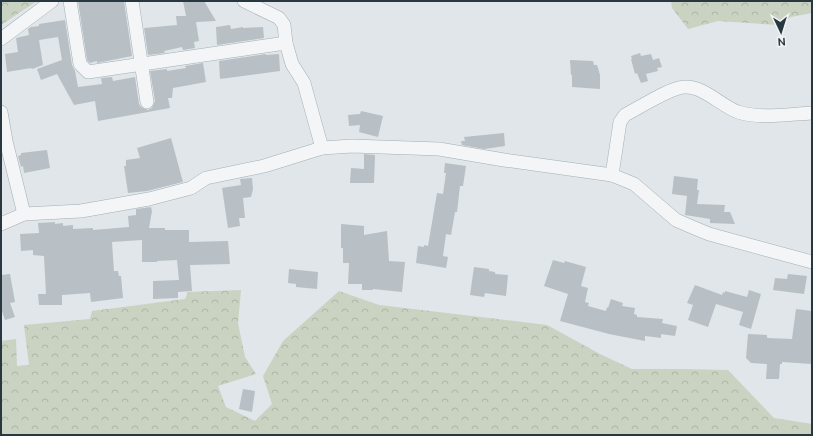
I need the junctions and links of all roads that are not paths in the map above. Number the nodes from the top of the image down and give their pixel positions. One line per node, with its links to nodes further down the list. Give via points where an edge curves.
1 (52, 1): 5 (street)
2 (70, 1): 7 (street, via 80,64 88,72)
3 (132, 1): 7 (street)
4 (244, 1): 6 (street, via 279,18 284,25)
5 (1, 40)
6 (286, 42): 7 (street); 11 (street, via 292,64 304,84)
7 (142, 64): 8 (street)
8 (147, 102)
9 (1, 112): 13 (street)
10 (812, 112): 12 (street, via 753,115 738,112 698,90 686,87 674,89 625,115 620,122)
11 (322, 148): 12 (street, via 352,146 438,149); 13 (street, via 264,166 206,178 192,188 149,199 81,211)
12 (612, 175): 15 (street, via 634,184 676,220 692,228)
13 (24, 214): 14 (street)
14 (1, 224)
15 (812, 262)

